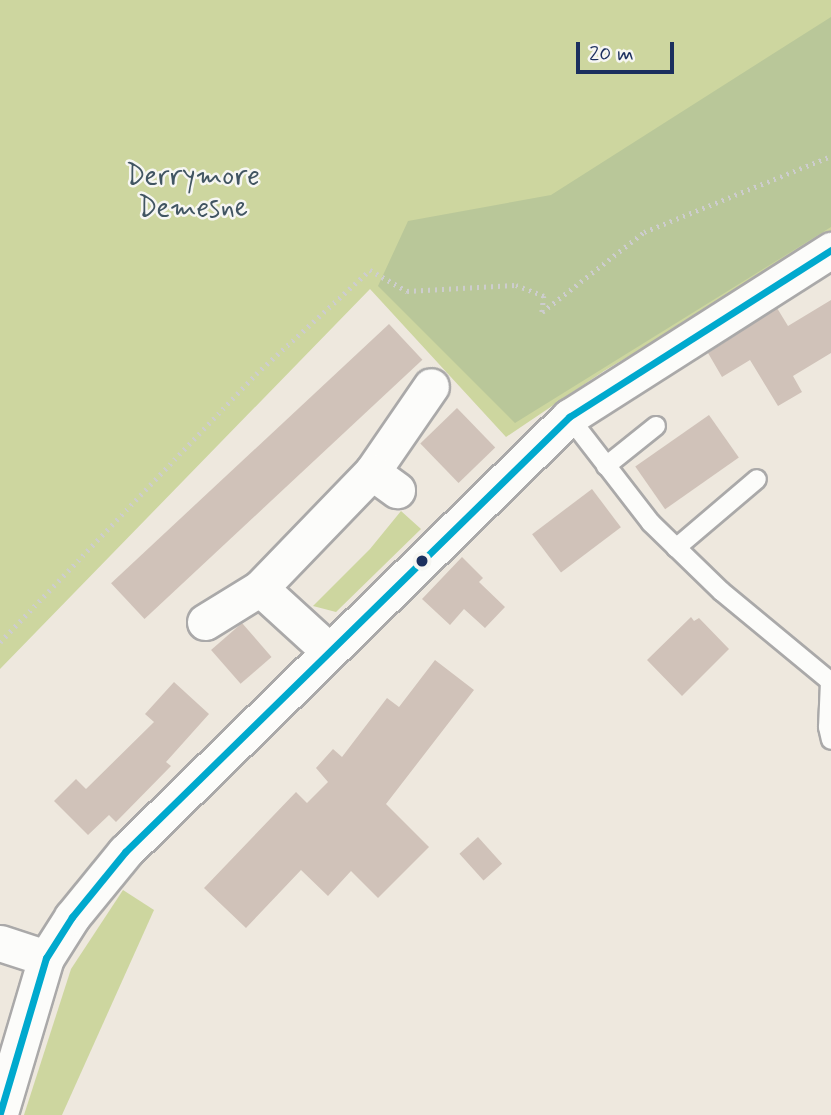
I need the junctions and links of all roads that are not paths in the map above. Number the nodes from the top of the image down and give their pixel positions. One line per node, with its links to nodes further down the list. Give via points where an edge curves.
1 (831, 250): 3 (street)
2 (431, 386): 8 (street, via 385,481)
3 (569, 417): 5 (lane); 10 (street)
4 (656, 426): 5 (lane)
5 (606, 466): 7 (lane)
6 (757, 479): 7 (lane)
7 (676, 548): 11 (lane, via 721,592)
8 (260, 588): 9 (street); 10 (street)
9 (205, 622)
10 (328, 650): 14 (street, via 125,852 72,917)
11 (830, 682): 12 (lane)
12 (831, 740)
13 (0, 943): 14 (street)
14 (46, 958): 15 (street)
15 (0, 1113)

